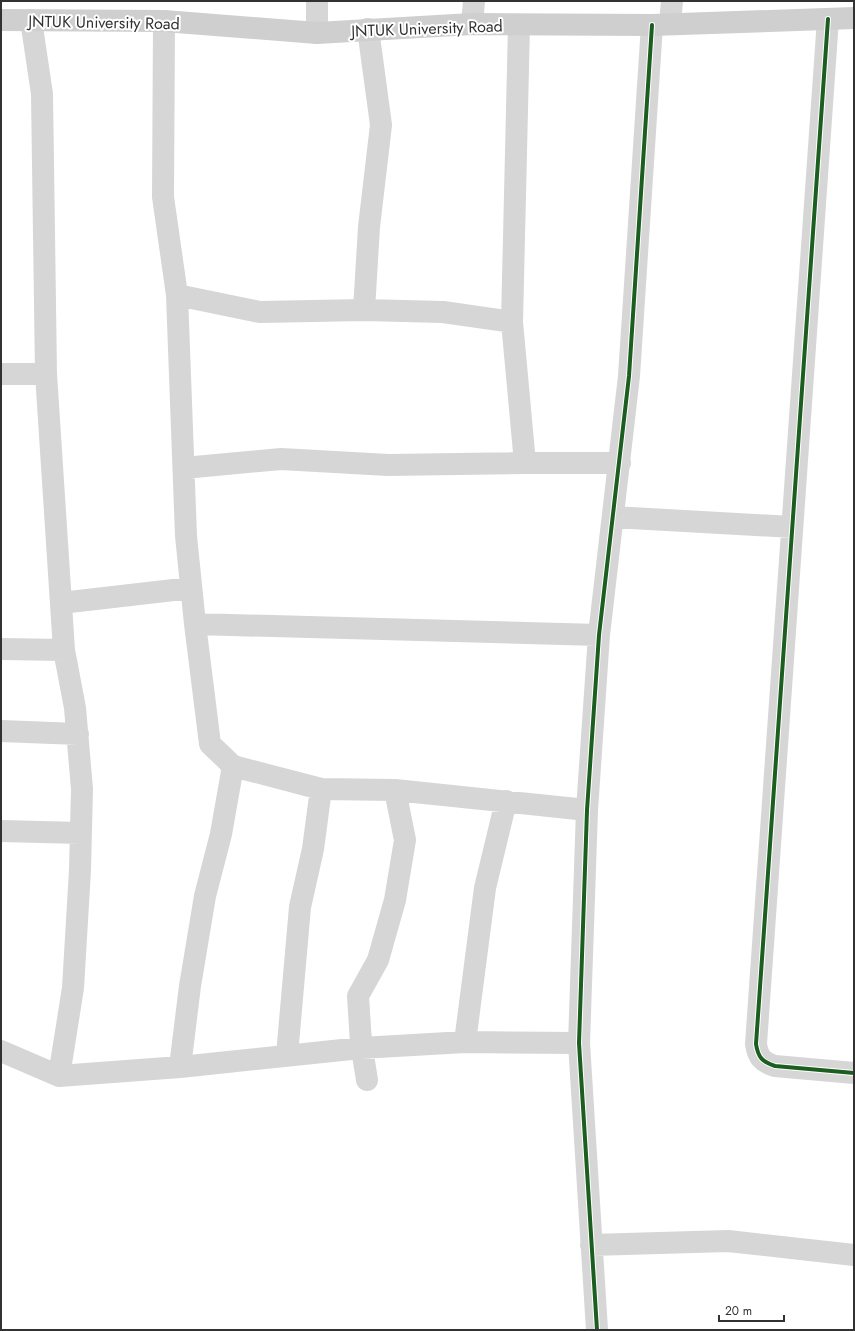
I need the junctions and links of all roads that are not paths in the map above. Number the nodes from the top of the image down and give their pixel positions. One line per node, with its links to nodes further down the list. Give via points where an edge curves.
1 (317, 1): 13 (street)
2 (474, 1): 9 (street)
3 (672, 1): 10 (street)
4 (854, 18): 5 (main road, JNTUK University Road)
5 (828, 19): 10 (main road, JNTUK University Road); 23 (street)
6 (1, 20): 7 (main road, JNTUK University Road)
7 (31, 20): 8 (main road, JNTUK University Road); 18 (street, via 42,94)
8 (164, 21): 13 (main road, JNTUK University Road); 14 (street, via 163,197)
9 (472, 24): 11 (main road, JNTUK University Road); 12 (main road, JNTUK University Road)
10 (661, 24): 11 (main road, JNTUK University Road); 20 (street)
11 (519, 25): 16 (street)
12 (368, 29): 13 (main road, JNTUK University Road); 15 (street, via 381,125 369,227)
13 (317, 33)
14 (177, 294): 15 (street, via 260,312); 21 (street)
15 (364, 310): 16 (street, via 443,312)
16 (512, 322): 19 (street)
17 (1, 374): 18 (street)
18 (46, 374): 25 (street)
19 (525, 463): 20 (street); 21 (street, via 388,465 281,459)
20 (620, 463): 22 (street)
21 (184, 468): 24 (street)
22 (613, 517): 23 (street); 27 (street)
23 (792, 527): 45 (street, via 756,1044 760,1059 766,1064)
24 (191, 588): 25 (street); 26 (street)
25 (61, 603): 29 (street)
26 (195, 624): 27 (street); 32 (street, via 210,744)
27 (599, 634): 36 (street)
28 (1, 649): 29 (street)
29 (64, 650): 31 (street, via 76,708)
30 (1, 731): 31 (street)
31 (78, 734): 38 (street, via 82,789)
32 (233, 766): 33 (street); 44 (street, via 190,986)
33 (321, 789): 34 (street); 43 (street, via 314,848 300,907)
34 (395, 790): 35 (street); 41 (street, via 405,840 395,900 378,960 358,996)
35 (506, 801): 36 (street); 39 (street, via 485,888)
36 (587, 810): 40 (street)
37 (1, 831): 38 (street)
38 (81, 833): 46 (street, via 73,988)
39 (465, 1042): 40 (street); 41 (street)
40 (579, 1043): 48 (street)
41 (361, 1048): 43 (street); 47 (street)
42 (1, 1052): 46 (street)
43 (287, 1055): 44 (street)
44 (180, 1067): 46 (street)
45 (854, 1073)
46 (59, 1076)
47 (367, 1080)
48 (591, 1245): 49 (street, via 728,1240); 50 (street)
49 (854, 1255)
50 (597, 1330)

